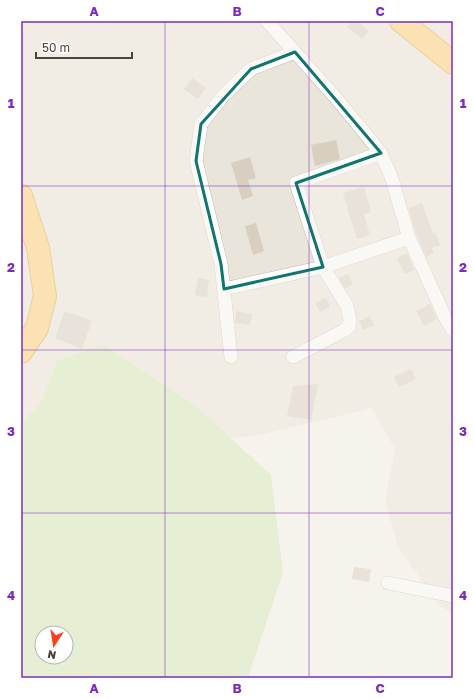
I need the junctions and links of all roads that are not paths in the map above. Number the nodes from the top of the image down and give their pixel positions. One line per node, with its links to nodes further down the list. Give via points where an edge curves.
1 (267, 21): 3 (street)
2 (401, 21): 4 (highway)
3 (294, 52): 5 (street); 9 (street, via 251,69 224,95 201,124 196,161 221,264)
4 (453, 63)
5 (381, 153): 7 (street, via 392,180); 8 (street, via 296,183)
6 (21, 196): 11 (highway, via 38,248 45,296 38,328)
7 (409, 238): 8 (street); 10 (street)
8 (323, 267): 9 (street); 13 (street, via 347,306 349,327)
9 (224, 289): 12 (street)
10 (453, 330)
11 (21, 352)
12 (231, 357)
13 (293, 357)
14 (388, 583): 15 (street)
15 (453, 596)

